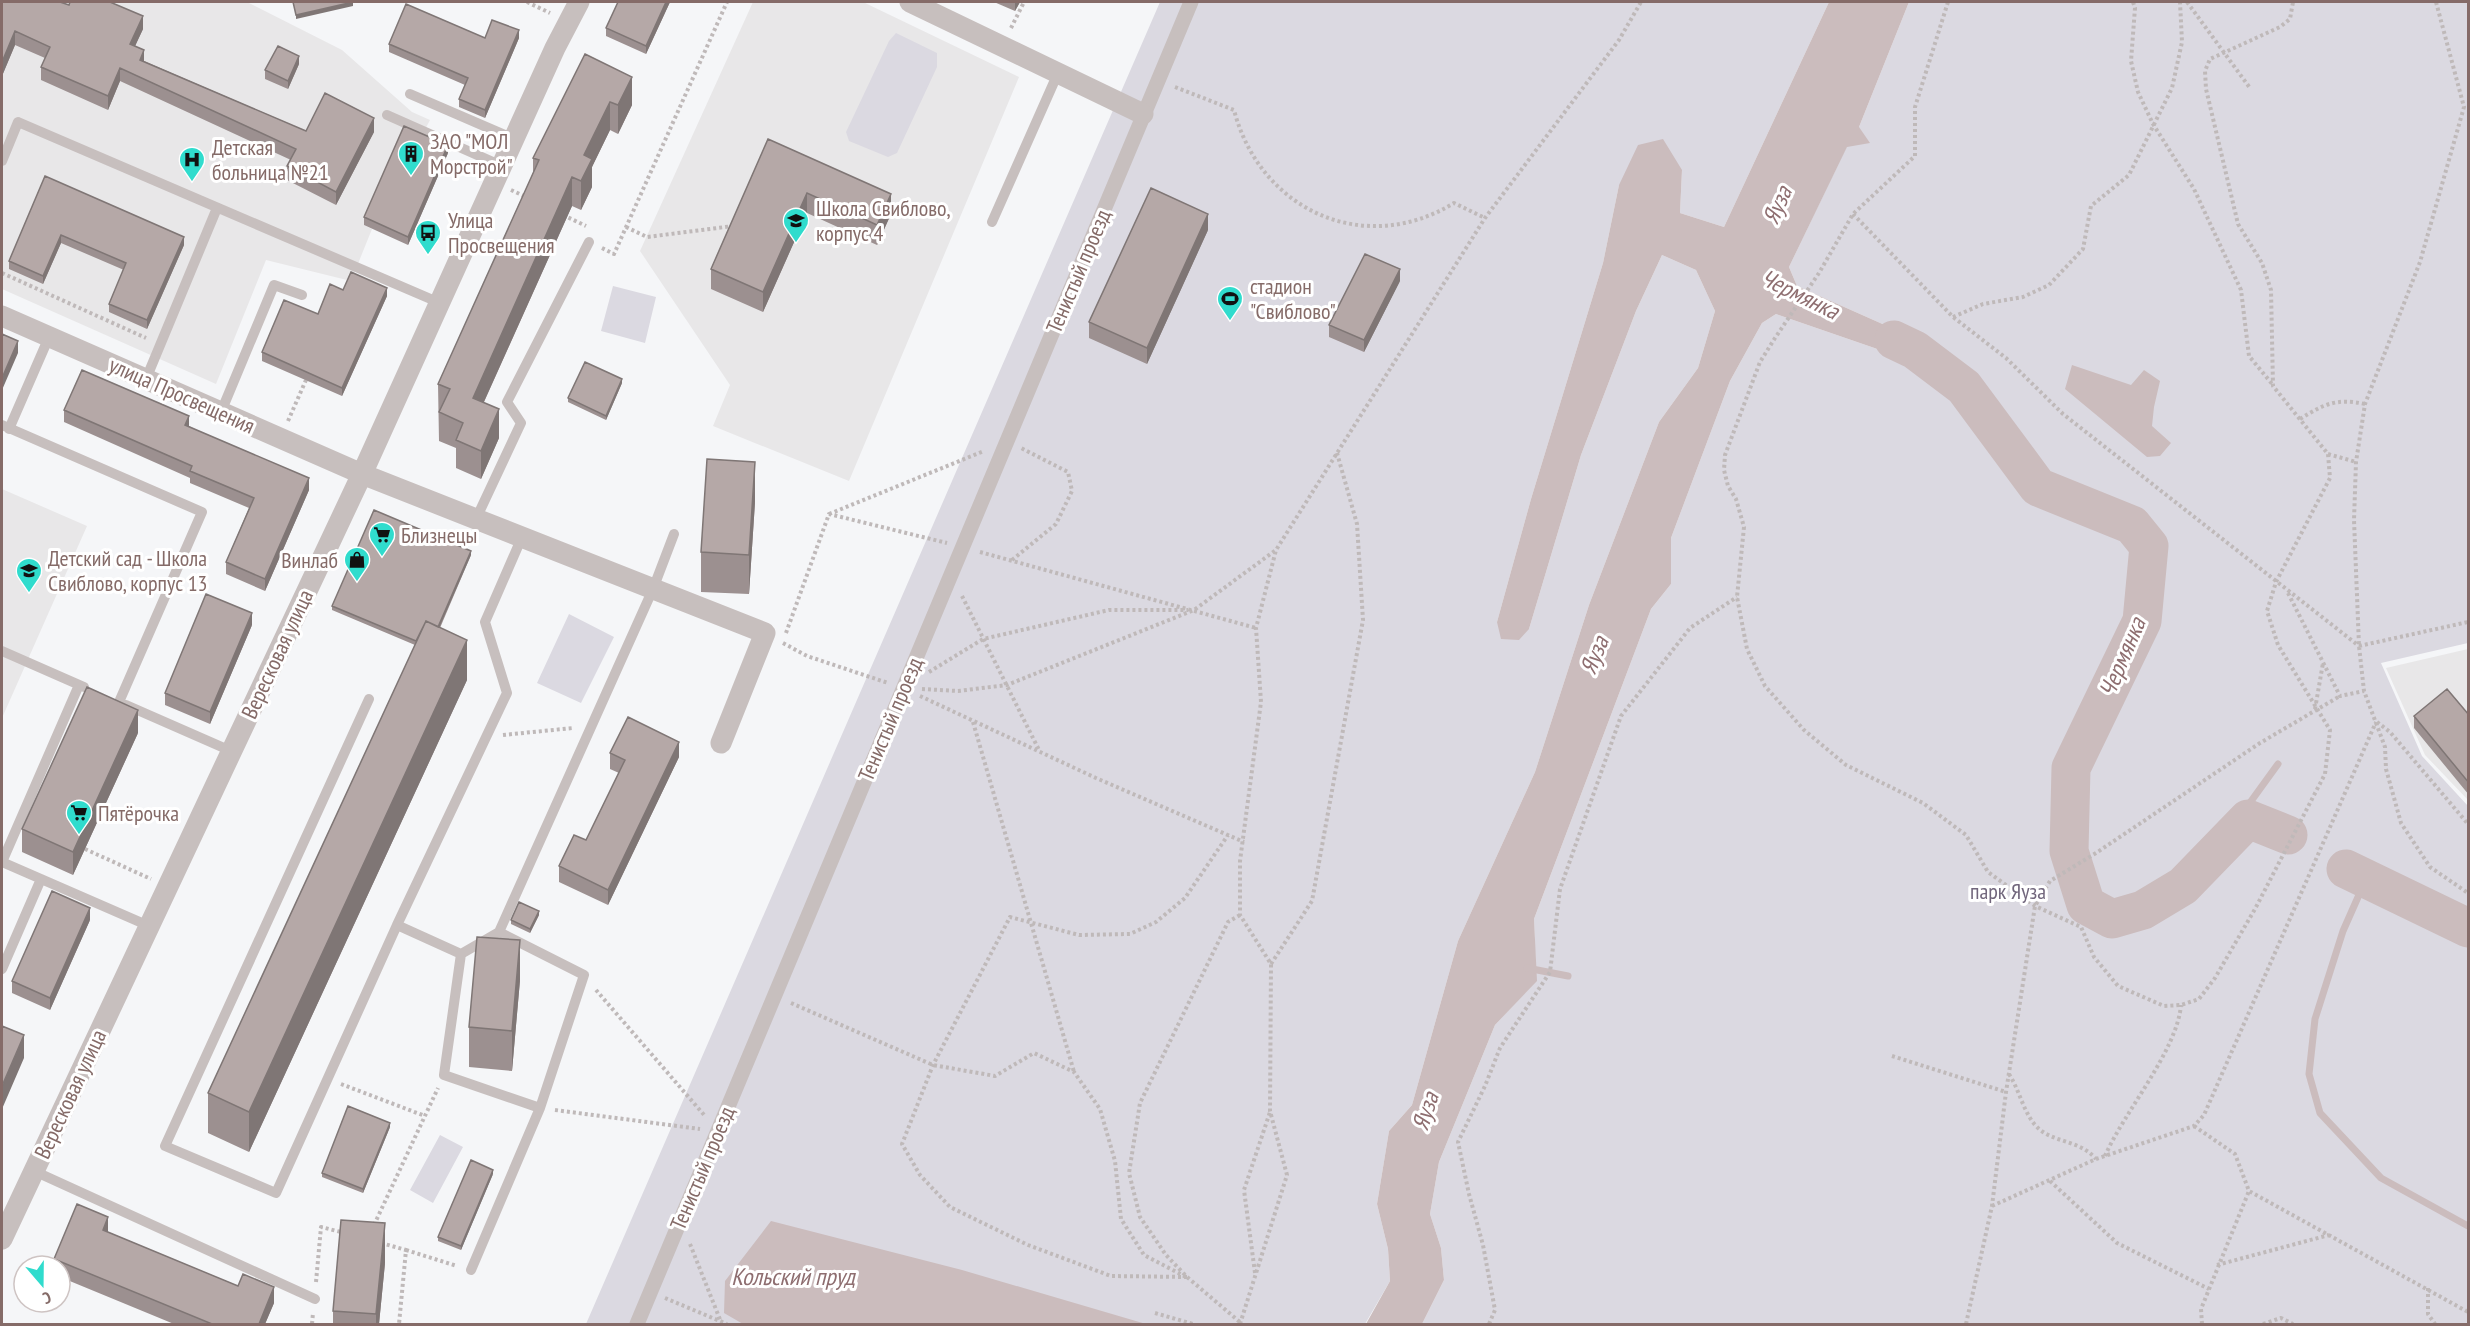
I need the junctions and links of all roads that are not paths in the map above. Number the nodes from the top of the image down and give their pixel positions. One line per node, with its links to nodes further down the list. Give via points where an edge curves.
1 (579, 2): 9 (street, Вересковая улица)
2 (910, 2): 4 (street)
3 (1191, 2): 7 (street, Тенистый проезд)
4 (932, 6): 5 (street)
5 (1058, 73): 7 (street); 13 (lane)
6 (410, 94): 9 (lane)
7 (1143, 114): 44 (street, Тенистый проезд)
8 (387, 115): 11 (lane)
9 (514, 139): 11 (street, Вересковая улица)
10 (2, 161): 12 (lane, via 18,122)
11 (498, 174): 16 (street, Вересковая улица)
12 (217, 208): 16 (lane); 19 (lane)
13 (992, 222)
14 (589, 242): 23 (lane, via 507,402 521,423)
15 (302, 295): 20 (lane, via 274,285)
16 (440, 303): 22 (street, Вересковая улица)
17 (2, 316): 18 (street, улица Просвещения)
18 (49, 337): 19 (street, улица Просвещения); 21 (lane)
19 (146, 379): 20 (street, улица Просвещения)
20 (221, 412): 22 (street, улица Просвещения)
21 (5, 427): 29 (lane, via 201,512)
22 (362, 474): 23 (street, улица Просвещения); 32 (street, Вересковая улица)
23 (476, 519): 25 (street, улица Просвещения)
24 (674, 534): 26 (lane)
25 (522, 537): 26 (street, улица Просвещения); 34 (lane, via 484,622 507,693)
26 (653, 589): 31 (street, улица Просвещения, via 765,633); 36 (lane)
27 (2, 651): 28 (lane)
28 (79, 685): 29 (lane); 33 (lane, via 2,862)
29 (109, 698): 32 (lane)
30 (369, 699): 34 (lane, via 165,1146 276,1193)
31 (721, 742)
32 (231, 751): 35 (street, Вересковая улица)
33 (41, 879): 35 (lane); 38 (lane)
34 (397, 925): 37 (lane)
35 (149, 926): 40 (street, Вересковая улица)
36 (499, 932): 37 (lane); 39 (lane, via 584,975)
37 (461, 954): 39 (lane, via 444,1075)
38 (2, 969)
39 (540, 1108): 42 (lane)
40 (34, 1171): 41 (street, Вересковая улица); 43 (lane)
41 (2, 1239)
42 (471, 1270)
43 (315, 1299)
44 (637, 1324)

